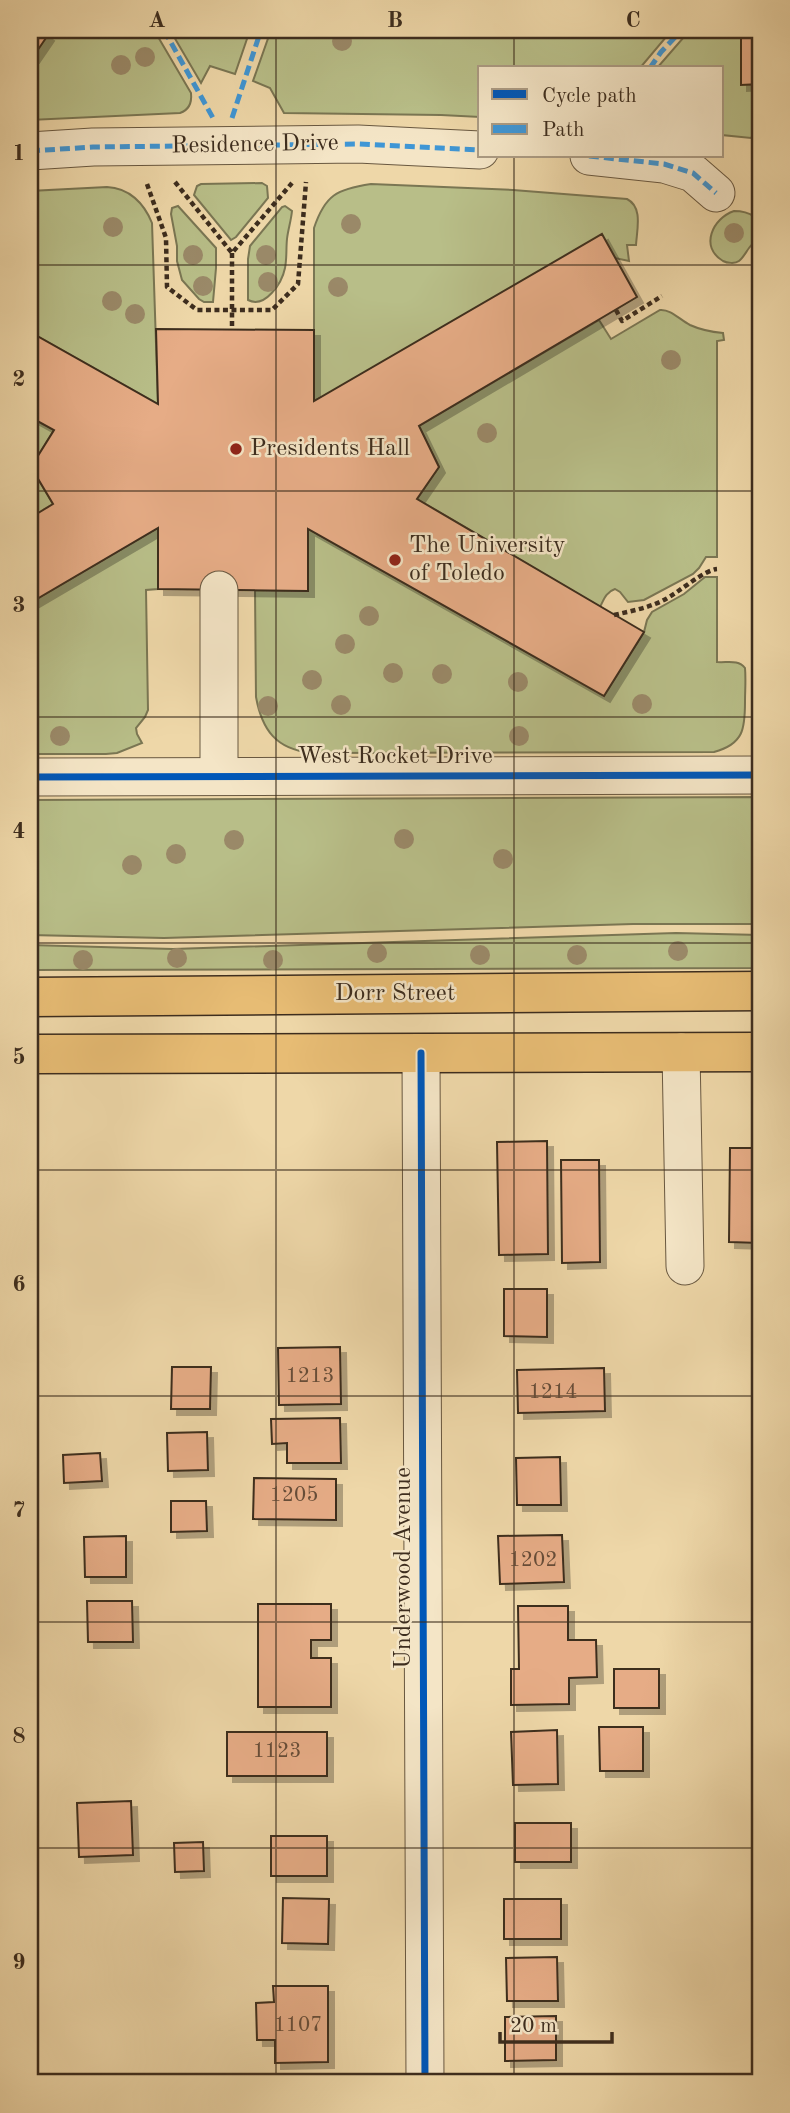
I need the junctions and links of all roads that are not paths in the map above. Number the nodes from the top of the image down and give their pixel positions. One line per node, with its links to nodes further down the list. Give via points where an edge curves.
1 (478, 150): 2 (street, Residence Drive, via 358,144)
2 (30, 151)
3 (608, 158): 4 (street, via 664,164 693,173)
4 (716, 192)
5 (219, 590): 7 (street)
6 (760, 775): 7 (street, West Rocket Drive)
7 (219, 776): 8 (street, West Rocket Drive)
8 (30, 777)
9 (760, 991): 10 (main road, Dorr Street)
10 (571, 993): 11 (main road, Dorr Street); 14 (main road, via 362,1016 216,1016 205,1030)
11 (30, 997)
12 (681, 1052): 13 (main road); 15 (main road); 17 (street)
13 (760, 1052)
14 (205, 1053): 15 (main road); 16 (main road)
15 (421, 1053): 18 (street, Underwood Avenue)
16 (30, 1054)
17 (685, 1266)
18 (425, 2083)

